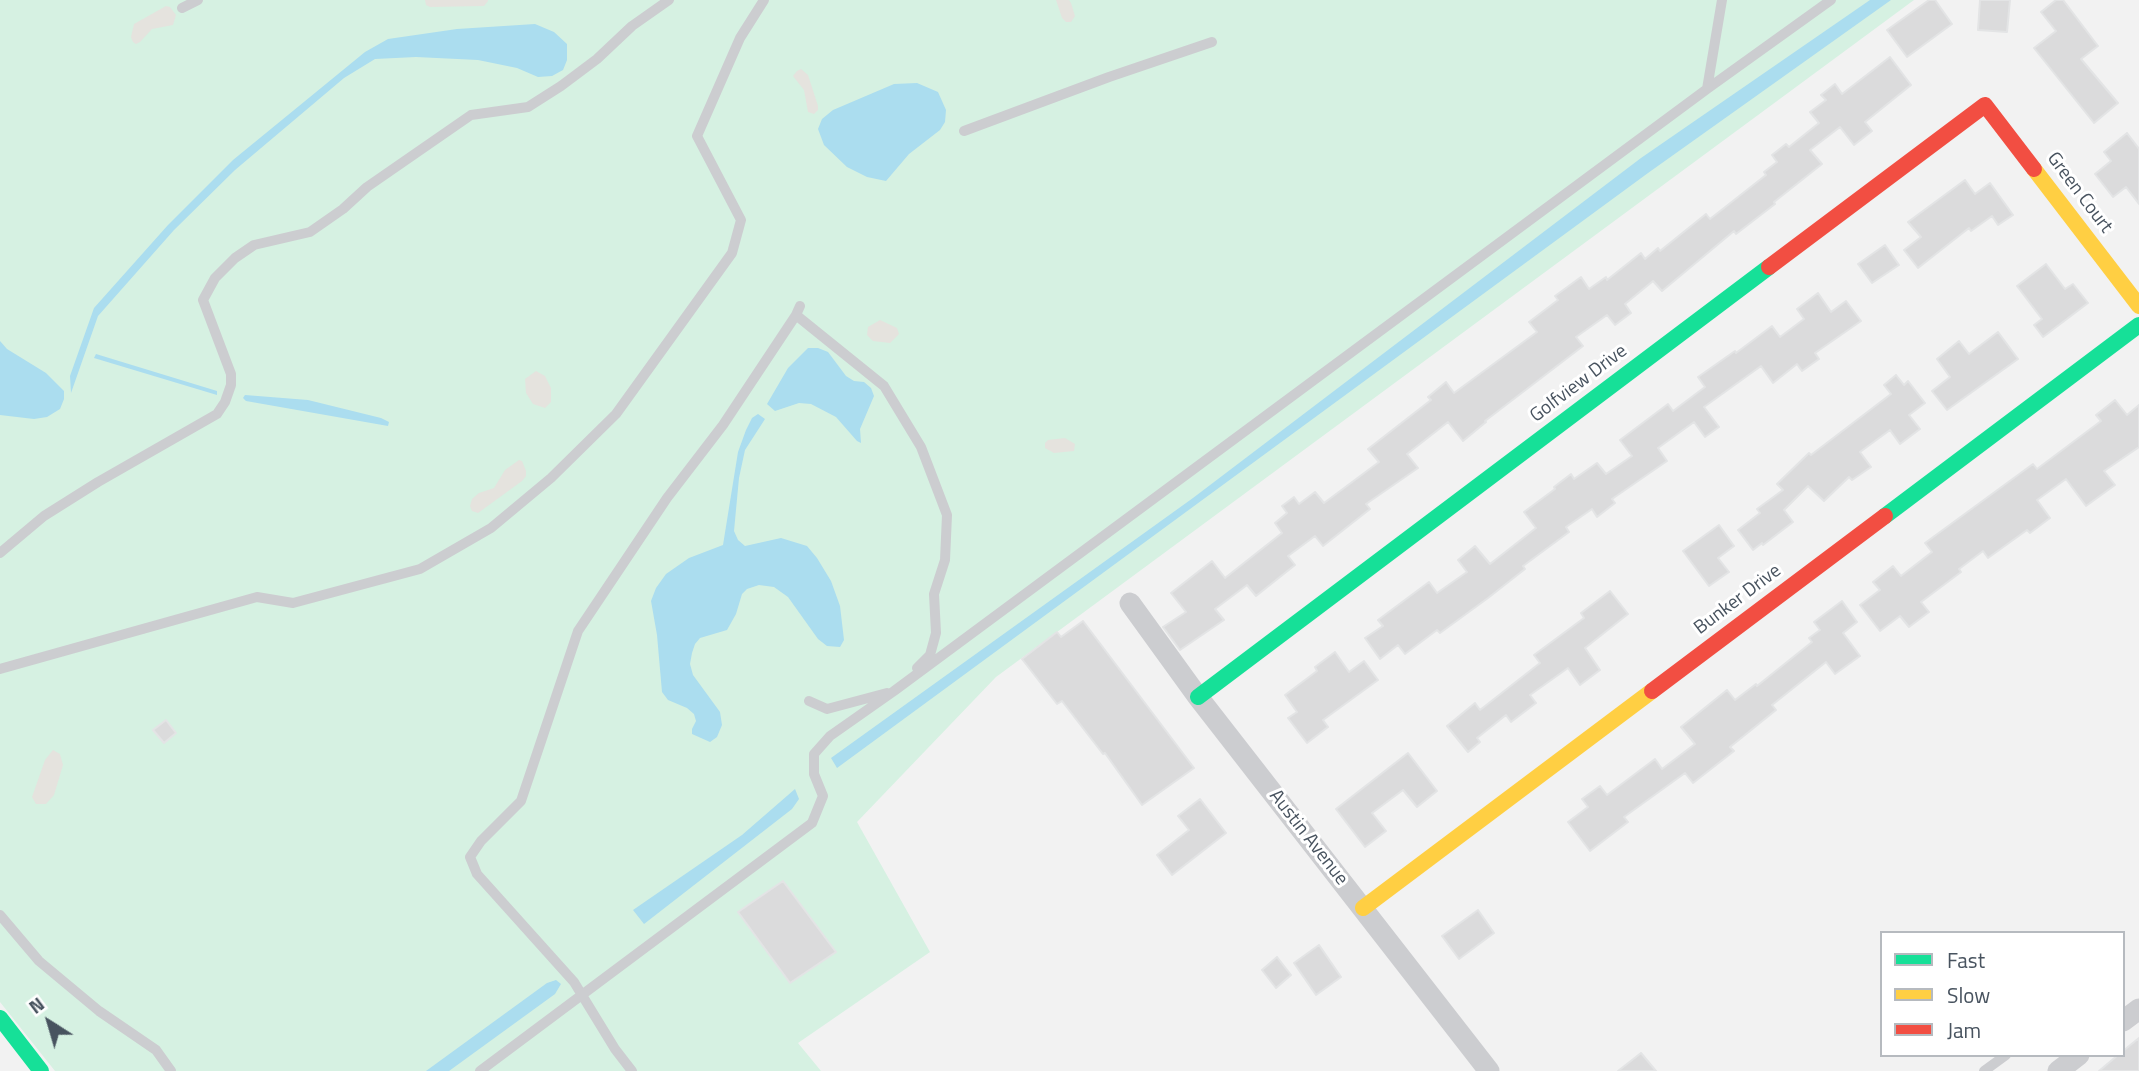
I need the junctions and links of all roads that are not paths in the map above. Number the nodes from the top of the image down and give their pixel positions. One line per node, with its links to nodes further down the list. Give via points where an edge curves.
1 (198, 0): 6 (lane)
2 (669, 0): 13 (lane, via 528,107 471,115 310,232 254,246 235,258 215,278 203,300 231,374 231,385 217,414 44,516)
3 (764, 0): 15 (lane, via 740,38 697,136 741,220 732,253 616,414 551,478 491,528 420,569 293,603 257,597)
4 (1722, 0): 8 (lane)
5 (1830, 0): 8 (lane)
6 (182, 8)
7 (1212, 42): 10 (lane)
8 (1707, 89): 16 (lane)
9 (1985, 105): 11 (street, Green Court); 17 (street, Golfview Drive)
10 (964, 131)
11 (2139, 306)
12 (2139, 325): 19 (street, Bunker Drive)
13 (0, 553)
14 (1130, 603): 17 (street, Austin Avenue)
15 (0, 669)
16 (894, 691): 18 (lane, via 827,709); 21 (lane, via 830,736 814,754 814,774 823,796 812,823); 21 (lane, via 930,655 947,516 921,447 884,386 798,311 578,631 521,801 470,857 477,874)
17 (1198, 697): 19 (street, Austin Avenue)
18 (809, 701)
19 (1363, 908): 29 (street, Austin Avenue)
20 (0, 915): 26 (lane, via 39,961 99,1012 156,1051)
21 (582, 994): 27 (lane); 28 (lane)
22 (0, 1018): 25 (street)
23 (2003, 1057): 30 (lane)
24 (2076, 1057): 31 (street)
25 (41, 1071)
26 (172, 1071)
27 (480, 1071)
28 (632, 1071)
29 (1489, 1071)
30 (1984, 1071)
31 (2058, 1071)

